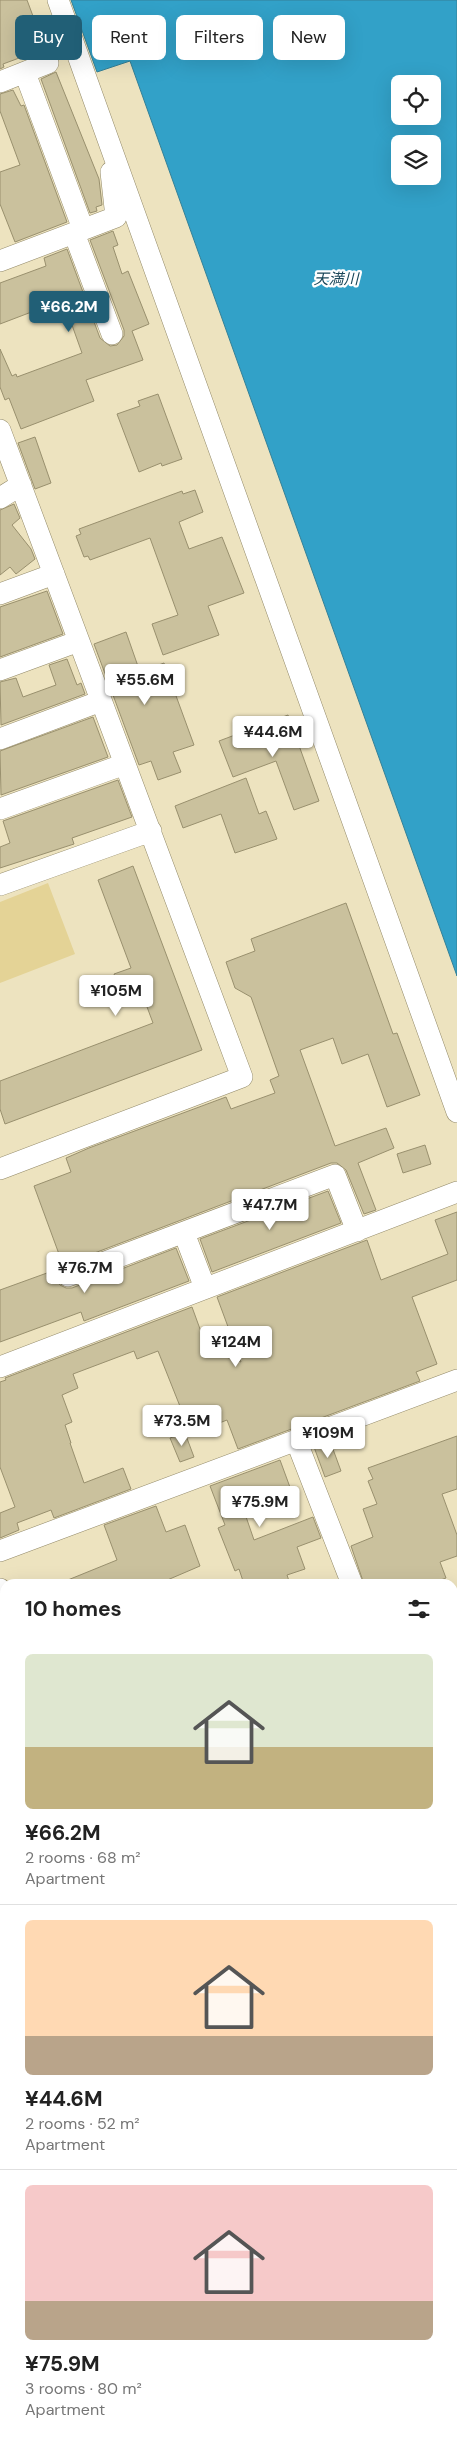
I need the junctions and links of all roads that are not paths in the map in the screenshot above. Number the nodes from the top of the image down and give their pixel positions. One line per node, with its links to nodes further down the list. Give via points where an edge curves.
1 (58, 0): 5 (street)
2 (48, 63): 3 (street)
3 (25, 73): 4 (street); 6 (street)
4 (0, 82)
5 (107, 136): 6 (street, via 116,217); 22 (street)
6 (78, 231): 7 (street); 8 (street)
7 (0, 261)
8 (112, 334)
9 (0, 430): 10 (street)
10 (21, 485): 11 (street); 12 (street)
11 (0, 498)
12 (54, 574): 13 (street); 14 (street)
13 (0, 594)
14 (79, 641): 15 (street); 16 (street)
15 (0, 670)
16 (101, 701): 17 (street); 18 (street)
17 (0, 739)
18 (125, 764): 19 (street); 20 (street)
19 (0, 809)
20 (150, 831): 21 (street); 23 (street, via 242,1077)
21 (0, 885)
22 (457, 1112)
23 (0, 1169)
24 (457, 1192): 25 (street)
25 (356, 1230): 26 (street, via 335,1175); 28 (street)
26 (184, 1233): 27 (street); 28 (street)
27 (68, 1276)
28 (205, 1288): 29 (street)
29 (0, 1367)
30 (457, 1380): 31 (street)
31 (296, 1440): 32 (street); 33 (street)
32 (0, 1551)
33 (350, 1579)

